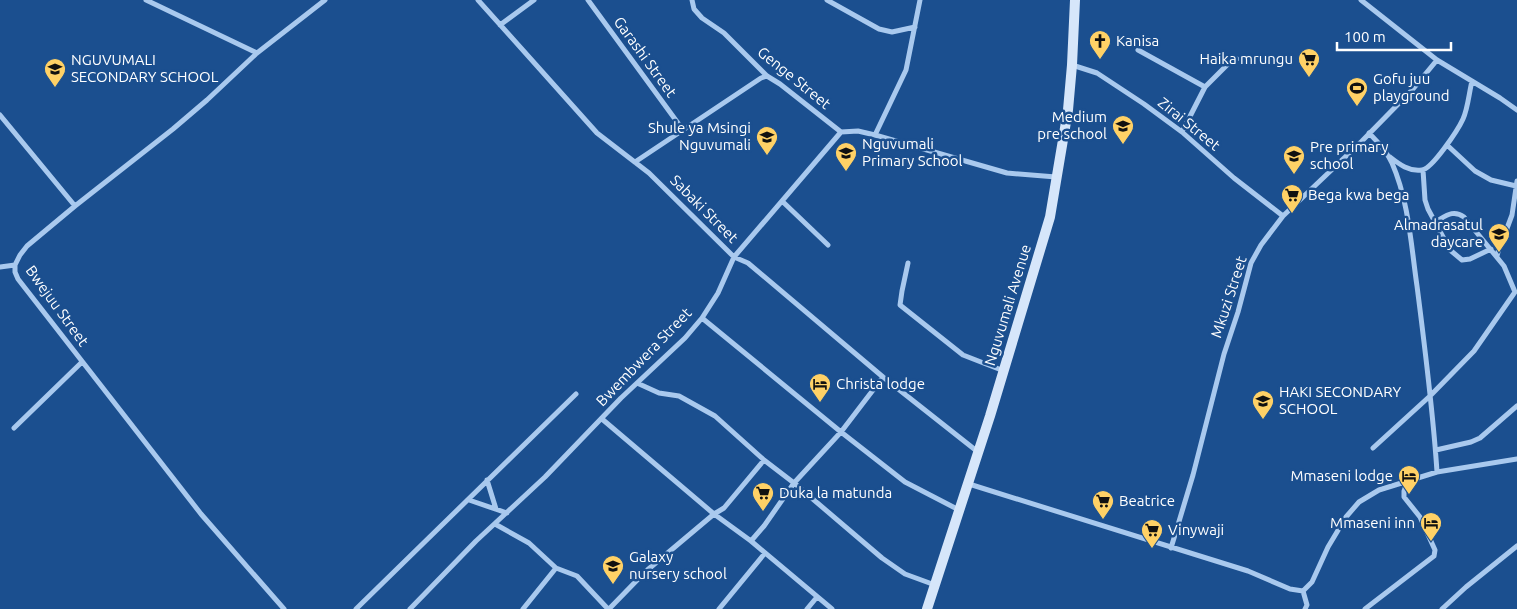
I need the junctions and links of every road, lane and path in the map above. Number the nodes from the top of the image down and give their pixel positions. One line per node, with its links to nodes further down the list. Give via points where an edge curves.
1 (146, 0): 14 (street)
2 (325, 0): 14 (street, Bwejuu Street)
3 (478, 0): 11 (street, Sabaki Street)
4 (534, 0): 11 (street)
5 (588, 0): 23 (street, Garashi Street)
6 (692, 0): 18 (street, Genge Street, via 694,9 702,18 724,33)
7 (826, 0): 12 (street, via 879,29 892,32)
8 (920, 0): 12 (street)
9 (1075, 0): 17 (street, Nguvumali Avenue)
10 (1361, 0): 16 (street)
11 (500, 25): 30 (street, Sabaki Street, via 597,134)
12 (915, 27): 27 (street, via 906,70)
13 (1138, 50): 20 (street)
14 (257, 53): 35 (street, Bwejuu Street, via 173,129)
15 (1237, 59): 20 (street)
16 (1437, 60): 19 (street); 26 (street, Mkuzi Street)
17 (1072, 65): 25 (street, Zirai Street, via 1097,73); 32 (street, Nguvumali Avenue)
18 (767, 76): 23 (street); 24 (street, Genge Street)
19 (1472, 81): 21 (street); 28 (street, via 1463,118)
20 (1204, 87): 25 (street)
21 (1517, 110)
22 (0, 115): 35 (street)
23 (683, 130): 30 (street)
24 (841, 132): 27 (street); 34 (street, Bwembwera Street)
25 (1182, 132): 37 (street, Zirai Street)
26 (1369, 134): 29 (street); 37 (street, Mkuzi Street)
27 (875, 135): 32 (street, via 1007,173)
28 (1447, 145): 31 (street); 33 (street, via 1491,180)
29 (1387, 155): 31 (street, via 1408,168); 53 (street, via 1404,197)
30 (634, 162): 42 (street, Sabaki Street)
31 (1423, 170): 38 (street, via 1425,200)
32 (1057, 177): 49 (street, Nguvumali Avenue, via 1050,217)
33 (1516, 184): 36 (street)
34 (782, 201): 39 (street); 42 (street, Bwembwera Street)
35 (75, 206): 44 (street, Bwejuu Street, via 27,246)
36 (1515, 208): 41 (street)
37 (1283, 216): 76 (street, Mkuzi Street, via 1251,263)
38 (1435, 222): 40 (street, via 1458,212); 40 (street, via 1450,250 1462,260)
39 (828, 244)
40 (1491, 249): 41 (street)
41 (1497, 256): 46 (street)
42 (734, 257): 47 (street, Bwembwera Street, via 718,293); 50 (street, Sabaki Street, via 748,263)
43 (908, 263): 49 (street, via 900,305 963,355)
44 (15, 265): 45 (street); 48 (street, Bwejuu Street, via 18,279)
45 (0, 267)
46 (1516, 292): 53 (street, via 1474,351)
47 (702, 318): 51 (street, Bwembwera Street); 57 (street)
48 (82, 362): 56 (street); 83 (street, Bwejuu Street, via 201,514)
49 (1004, 371): 60 (street, Nguvumali Avenue)
50 (884, 378): 57 (street); 60 (street, Sabaki Street)
51 (637, 383): 55 (street, Bwembwera Street); 62 (street, via 659,393 679,396 715,416)
52 (576, 394): 64 (street)
53 (1430, 396): 58 (street); 59 (street)
54 (1517, 406): 59 (street, via 1480,438)
55 (602, 419): 71 (street, Bwembwera Street); 72 (street)
56 (14, 428)
57 (841, 432): 66 (street); 70 (street, via 905,482)
58 (1373, 448)
59 (1436, 450): 63 (street)
60 (979, 452): 67 (street, Nguvumali Avenue)
61 (1517, 459): 63 (street)
62 (764, 460): 66 (street); 72 (street, via 724,508)
63 (1437, 472): 65 (street)
64 (487, 480): 68 (street); 69 (street)
65 (1408, 480): 80 (street, via 1379,490 1359,502 1346,517 1312,582); 92 (street, via 1404,497 1420,517 1435,550 1434,556)
66 (794, 483): 74 (street); 79 (street, via 882,558 905,574)
67 (969, 484): 70 (street, Nguvumali Avenue); 76 (street)
68 (469, 500): 69 (street); 84 (street)
69 (496, 509): 71 (street)
70 (960, 510): 79 (street, Nguvumali Avenue)
71 (507, 513): 73 (street, Bwembwera Street)
72 (714, 514): 74 (street); 87 (street, via 664,555)
73 (495, 524): 78 (street, via 529,543); 85 (street, Bwembwera Street)
74 (751, 541): 77 (street)
75 (1517, 546): 93 (street)
76 (1172, 548): 80 (street)
77 (765, 554): 81 (street); 88 (street)
78 (556, 568): 86 (street); 87 (street, via 577,576)
79 (935, 585): 91 (street, Nguvumali Avenue)
80 (1303, 591): 82 (street)
81 (817, 597): 89 (street); 90 (street)
82 (1307, 608)
83 (284, 609)
84 (356, 609)
85 (410, 609)
86 (523, 609)
87 (608, 609)
88 (719, 609)
89 (807, 609)
90 (832, 609)
91 (927, 609)
92 (1365, 609)
93 (1442, 609)

